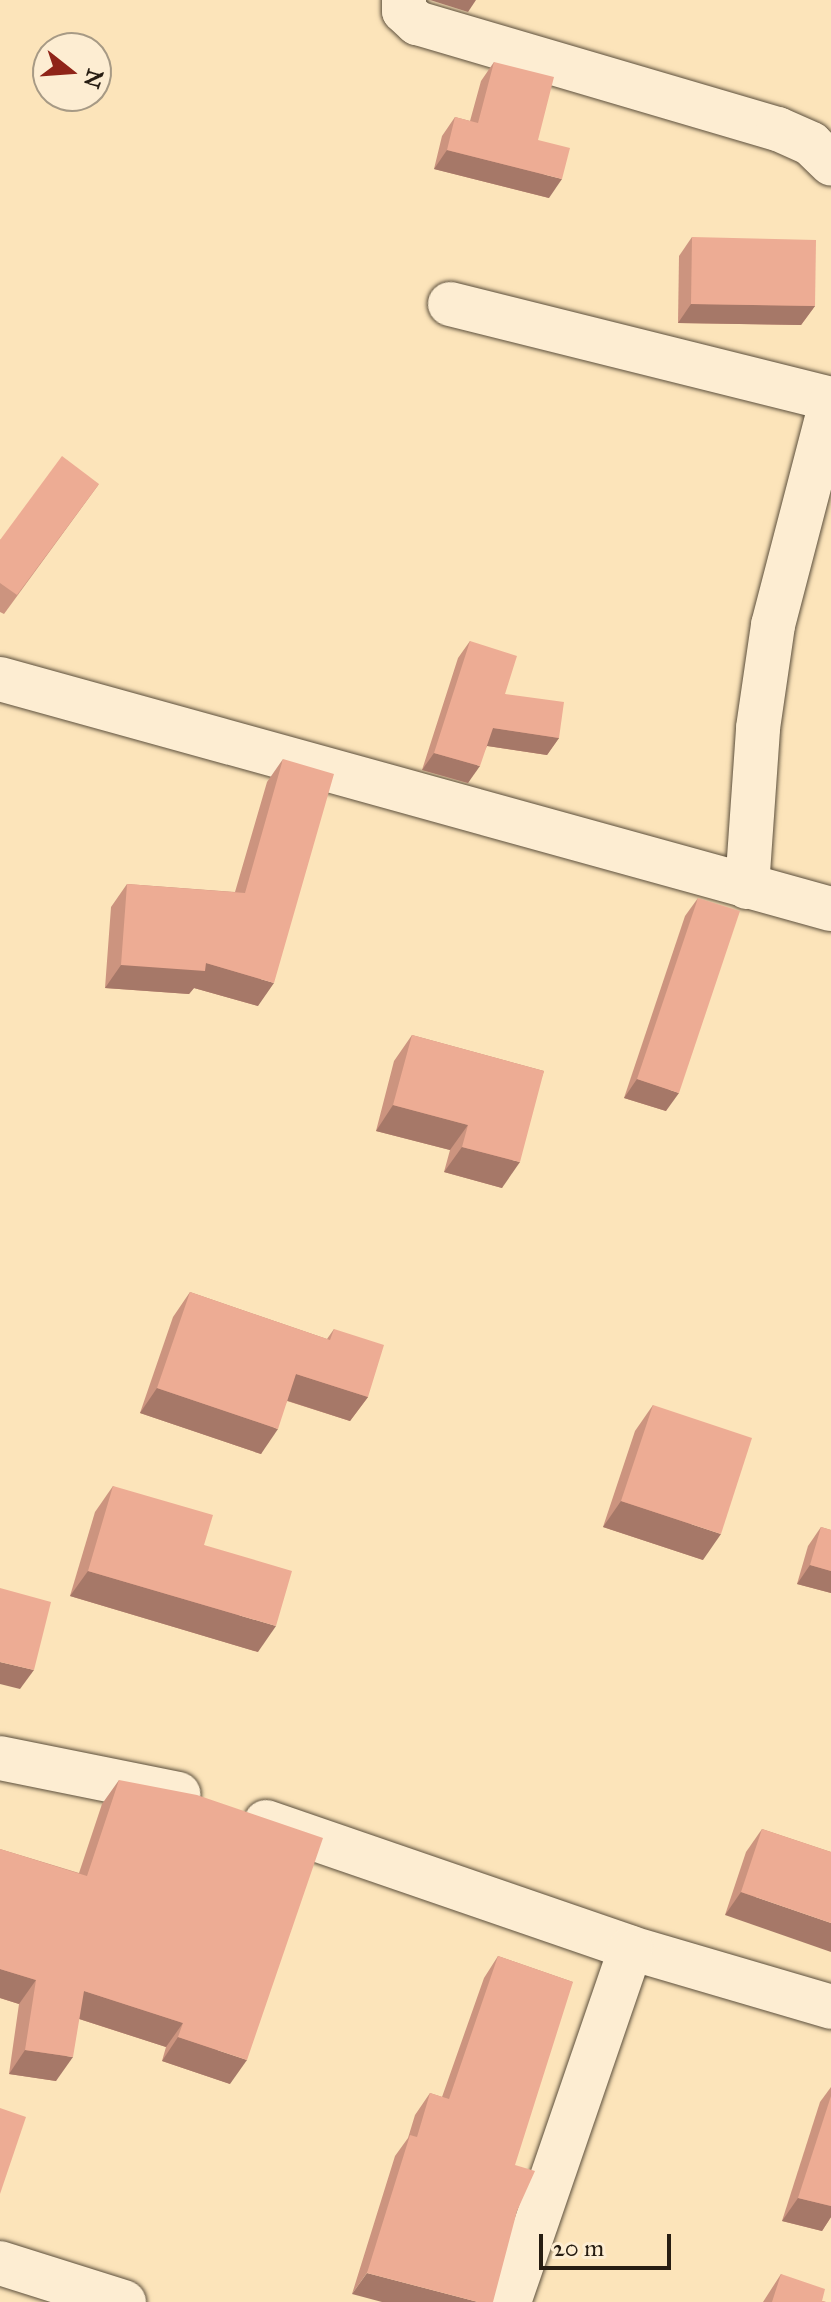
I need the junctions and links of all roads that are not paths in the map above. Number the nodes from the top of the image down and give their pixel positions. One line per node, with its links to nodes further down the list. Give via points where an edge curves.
1 (404, 0): 2 (street, via 404,11 417,23 778,129 811,144)
2 (831, 163)
3 (450, 304): 4 (street)
4 (831, 401): 6 (street, via 773,625 758,728)
5 (0, 679): 6 (street)
6 (747, 887): 7 (street)
7 (831, 909)
8 (0, 1758): 9 (street, via 225,1808)
9 (631, 1948): 10 (street); 13 (street)
10 (831, 2007)
11 (0, 2263): 12 (street)
12 (124, 2302)
13 (509, 2302)

